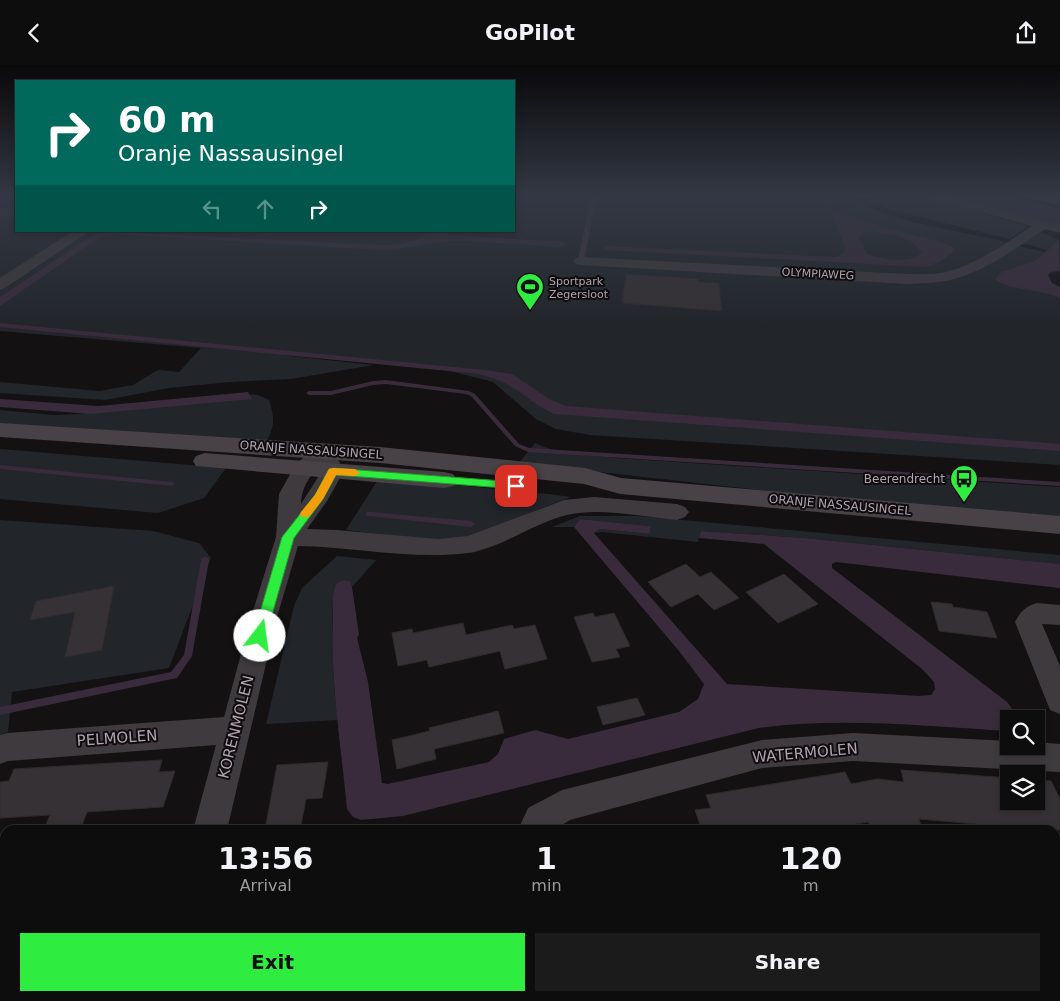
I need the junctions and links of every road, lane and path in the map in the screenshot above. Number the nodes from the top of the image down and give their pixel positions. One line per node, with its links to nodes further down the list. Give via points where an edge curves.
1 (71, 239): 5 (street)
2 (585, 239): 4 (lane)
3 (1020, 239): 4 (street, OLYMPIAWEG, via 979,264 954,274 907,279)
4 (581, 261)
5 (0, 285)
6 (0, 430): 8 (main road, ORANJE NASSAUSINGEL)
7 (0, 442): 9 (main road, ORANJE NASSAUSINGEL)
8 (328, 461): 9 (main road, ORANJE NASSAUSINGEL); 11 (main road, ORANJE NASSAUSINGEL, via 571,490 620,486); 12 (street, KORENMOLEN, via 319,496)
9 (304, 469): 12 (street, KORENMOLEN, via 290,494)
10 (677, 512): 12 (street, via 594,505 564,508 471,544 438,548 336,538)
11 (1060, 525)
12 (288, 537): 15 (street, KORENMOLEN)
13 (1060, 615): 14 (street, via 1037,613 1028,622)
14 (1060, 701)
15 (235, 729): 16 (street, PELMOLEN); 18 (street, KORENMOLEN)
16 (0, 750)
17 (1060, 758): 19 (street, WATERMOLEN, via 853,747 762,754 562,806 540,820)
18 (211, 825)
19 (538, 825)

